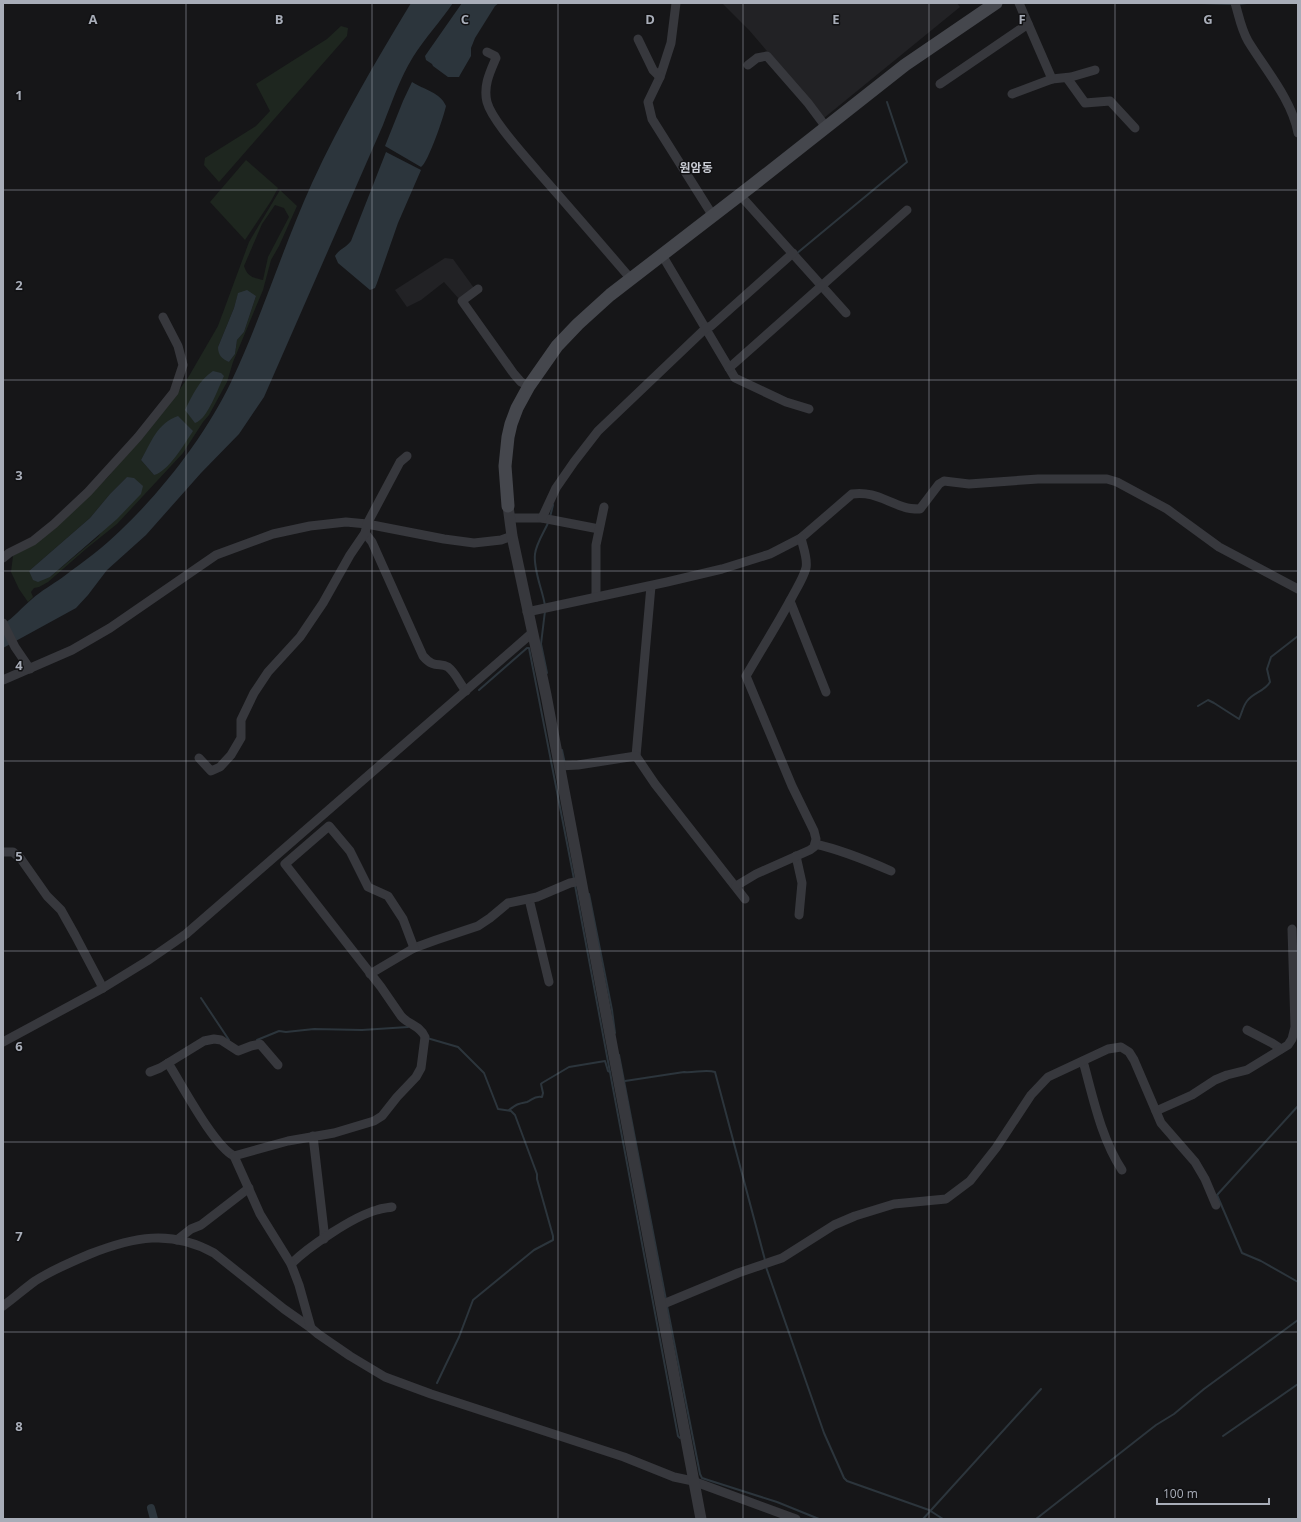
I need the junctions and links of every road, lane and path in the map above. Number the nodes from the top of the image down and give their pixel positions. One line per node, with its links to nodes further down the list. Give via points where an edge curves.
1 (676, 3): 10 (street, via 671,43)
2 (996, 3): 15 (main road, via 905,65)
3 (1019, 3): 5 (street)
4 (1235, 3): 17 (street, via 1243,31 1293,113)
5 (1028, 24): 12 (street); 13 (street)
6 (638, 39): 10 (street)
7 (487, 52): 23 (street, via 496,58 486,87 487,102 496,118 522,153)
8 (748, 65): 15 (street, via 757,58 767,56)
9 (1095, 70): 11 (street)
10 (660, 77): 20 (street, via 648,102 652,119)
11 (1067, 78): 12 (street); 16 (street, via 1085,103 1110,100)
12 (1052, 79): 14 (street)
13 (940, 84)
14 (1012, 94)
15 (826, 127): 18 (main road)
16 (1135, 128)
17 (1298, 133)
18 (740, 195): 20 (main road); 21 (street)
19 (907, 210): 24 (street)
20 (713, 216): 22 (main road)
21 (793, 253): 24 (street); 28 (street)
22 (662, 255): 23 (main road); 28 (street)
23 (631, 279): 30 (main road, via 610,295 557,346)
24 (822, 285): 26 (street); 29 (street)
25 (478, 289): 30 (street, via 462,301 514,374)
26 (846, 313)
27 (163, 317): 40 (street, via 178,346 183,365 174,392 138,437 88,492 54,524)
28 (706, 328): 29 (street); 35 (street, via 598,431 556,488)
29 (729, 368): 31 (street, via 735,378 786,402)
30 (529, 386): 34 (main road, via 517,408 508,437 505,466)
31 (809, 409)
32 (407, 456): 36 (street, via 400,462)
33 (604, 507): 37 (street)
34 (509, 512): 35 (street); 38 (street)
35 (542, 518): 37 (street)
36 (366, 529): 38 (street, via 474,543); 48 (street, via 346,522 310,526 273,534 216,555 110,628 72,650); 50 (street, via 423,656 428,663 447,666); 53 (street, via 300,637 268,672 254,693 241,720 241,738 231,756 220,767 211,771)
37 (599, 529): 43 (street, via 596,546)
38 (512, 536): 45 (street)
39 (801, 538): 41 (street, via 770,554 722,569); 42 (street, via 852,494 862,492 905,508 920,509 944,481 969,484 1038,479 1107,479 1167,508 1219,547); 44 (street, via 806,568)
40 (3, 558)
41 (651, 586): 43 (street); 52 (street)
42 (1298, 589)
43 (596, 597): 45 (street)
44 (790, 601): 51 (street); 55 (street, via 746,676 792,786 814,831)
45 (527, 612): 47 (street)
46 (3, 623): 48 (street)
47 (532, 633): 50 (street); 54 (street)
48 (30, 669): 49 (street)
49 (3, 680)
50 (466, 690): 68 (street, via 186,934)
51 (826, 692)
52 (636, 756): 54 (street); 60 (street, via 655,784)
53 (198, 758)
54 (559, 766): 59 (street)
55 (815, 844): 57 (street, via 810,850); 58 (street, via 836,848)
56 (3, 852): 68 (street, via 13,852 21,859 47,896 61,910)
57 (796, 856): 60 (street); 63 (street, via 802,882)
58 (891, 872)
59 (581, 881): 61 (street); 86 (street)
60 (736, 886): 62 (street)
61 (529, 899): 65 (street, via 508,903 478,926); 67 (street)
62 (745, 899)
63 (799, 915)
64 (1292, 930): 71 (street, via 1295,1027 1292,1039)
65 (414, 948): 66 (street); 66 (street, via 402,919 388,896 368,887 350,851 329,826 285,864)
66 (370, 974): 77 (street, via 404,1020 423,1033 425,1037 421,1068 410,1085 382,1116 374,1121 334,1133)
67 (549, 982)
68 (103, 988): 70 (street)
69 (1247, 1030): 71 (street)
70 (3, 1042)
71 (1281, 1049): 76 (street, via 1247,1070 1215,1080 1192,1095)
72 (1082, 1061): 76 (street, via 1108,1049 1121,1048 1129,1052); 79 (street, via 1105,1133); 86 (street, via 1048,1077 1031,1095 996,1148 970,1181 946,1199 894,1204 855,1216 834,1225 782,1258)
73 (168, 1063): 74 (street, via 204,1041 221,1040 238,1051 260,1044); 75 (street); 78 (street, via 211,1132 223,1148)
74 (278, 1065)
75 (150, 1072)
76 (1156, 1111): 81 (street, via 1161,1123 1195,1162)
77 (313, 1136): 78 (street); 83 (street)
78 (234, 1156): 80 (street)
79 (1122, 1170)
80 (249, 1188): 84 (street); 85 (street, via 260,1214)
81 (1216, 1205)
82 (392, 1207): 83 (street, via 376,1210 356,1219)
83 (324, 1239): 85 (street)
84 (177, 1240): 87 (street, via 135,1239 105,1248 35,1281); 88 (street, via 214,1253)
85 (291, 1264): 88 (street)
86 (661, 1305): 89 (street)
87 (3, 1306)
88 (311, 1328): 89 (street, via 385,1377 624,1457 674,1477)
89 (693, 1481): 90 (street); 91 (street)
90 (701, 1519)
91 (796, 1519)

